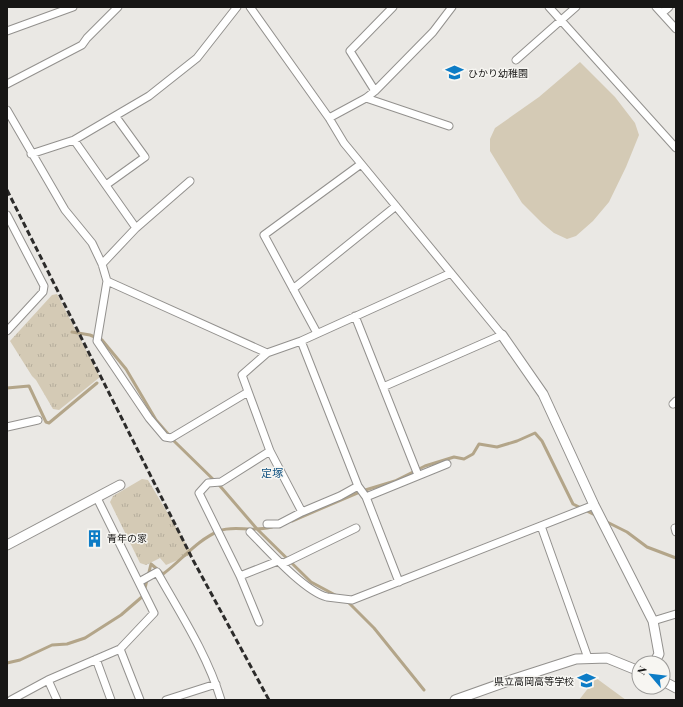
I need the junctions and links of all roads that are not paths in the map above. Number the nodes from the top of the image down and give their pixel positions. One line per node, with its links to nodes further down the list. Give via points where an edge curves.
1 (73, 7): 14 (street)
2 (118, 7): 16 (street, via 82,45)
3 (237, 7): 20 (street, via 197,58 149,96)
4 (250, 7): 21 (street)
5 (393, 7): 17 (street, via 350,51)
6 (452, 7): 17 (street, via 433,32)
7 (549, 7): 12 (street)
8 (576, 7): 12 (street)
9 (656, 7): 11 (street)
10 (669, 7): 11 (street)
11 (662, 14): 13 (street)
12 (561, 21): 15 (street); 24 (street)
13 (676, 29)
14 (7, 30)
15 (516, 60)
16 (7, 84)
17 (375, 92): 18 (street)
18 (366, 98): 21 (street); 22 (street)
19 (7, 110): 25 (street)
20 (116, 116): 23 (street); 28 (street, via 145,157)
21 (329, 118): 26 (street)
22 (449, 126)
23 (74, 140): 25 (street); 28 (street)
24 (676, 148)
25 (31, 154): 32 (street, via 65,210 92,244)
26 (361, 164): 29 (street); 35 (street, via 264,235)
27 (190, 181): 31 (street)
28 (106, 185): 31 (street)
29 (396, 206): 33 (street); 35 (street)
30 (7, 215): 37 (street, via 44,286 43,292)
31 (136, 228): 32 (street)
32 (102, 264): 34 (street)
33 (451, 273): 36 (street); 39 (street)
34 (107, 281): 41 (street); 43 (street, via 97,342 149,418 165,436 171,438)
35 (294, 289): 38 (street)
36 (356, 316): 38 (street); 42 (street)
37 (7, 330)
38 (317, 333): 40 (street)
39 (502, 335): 42 (street); 53 (street, via 543,394)
40 (301, 341): 41 (street); 50 (street)
41 (267, 353): 43 (street, via 242,375)
42 (383, 387): 48 (street)
43 (248, 392): 46 (street)
44 (38, 420): 45 (street)
45 (7, 426)
46 (270, 451): 54 (street); 61 (street, via 221,482 208,483 199,493)
47 (447, 464): 48 (street)
48 (418, 475): 51 (street)
49 (120, 485): 52 (street)
50 (358, 486): 51 (street); 54 (street)
51 (366, 497): 63 (street)
52 (96, 498): 59 (street); 62 (street)
53 (594, 505): 56 (street); 65 (street)
54 (302, 512): 55 (street, via 279,524)
55 (266, 524)
56 (541, 526): 63 (street); 69 (street)
57 (356, 528): 60 (street)
58 (250, 532): 60 (street)
59 (7, 545)
60 (281, 562): 61 (street); 63 (street, via 312,589 326,596 352,600)
61 (240, 576): 66 (street)
62 (139, 582): 67 (street, via 154,613); 73 (street, via 157,572 192,633)
63 (399, 582)
64 (676, 614): 65 (street)
65 (653, 621): 68 (street)
66 (259, 622)
67 (120, 649): 70 (street); 77 (street)
68 (658, 655)
69 (588, 658): 71 (street, via 607,658); 80 (street, via 562,663)
70 (96, 660): 72 (street); 76 (street)
71 (631, 668)
72 (48, 680): 74 (street); 75 (street)
73 (216, 684): 78 (street); 79 (street)
74 (11, 700)
75 (57, 700)
76 (111, 700)
77 (140, 700)
78 (166, 700)
79 (221, 700)
80 (455, 700)

